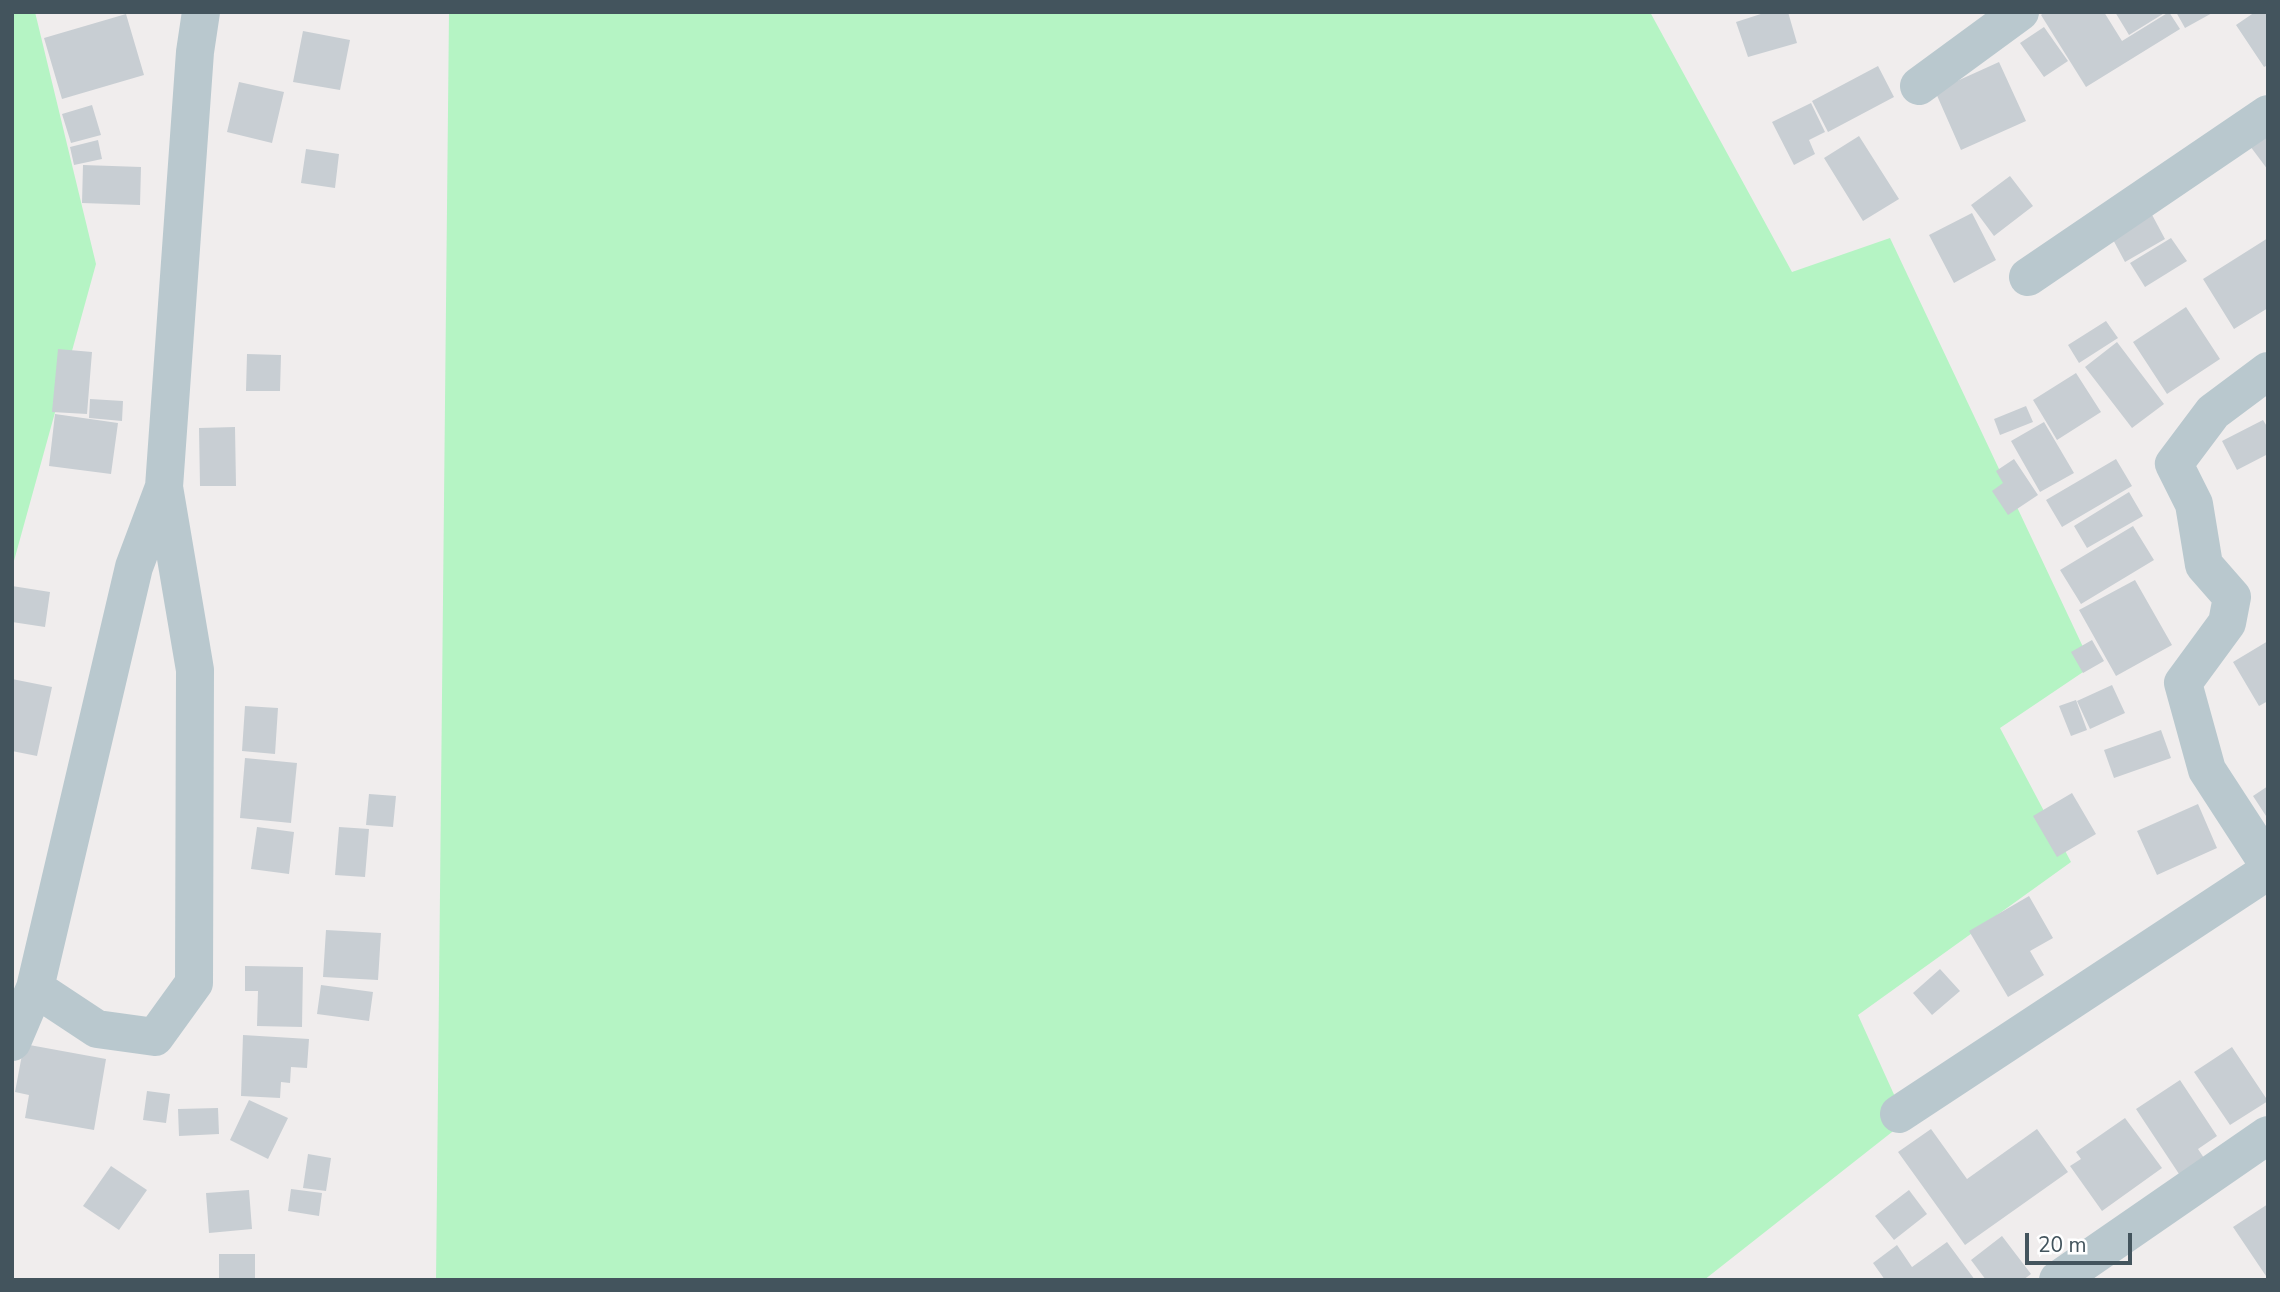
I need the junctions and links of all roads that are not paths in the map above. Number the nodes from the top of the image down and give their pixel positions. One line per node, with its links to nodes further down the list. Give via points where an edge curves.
1 (170, 12): 4 (street)
2 (201, 12): 4 (street)
3 (2020, 12): 5 (street)
4 (195, 52): 9 (street)
5 (1919, 86)
6 (2268, 114): 7 (street)
7 (2028, 277)
8 (2268, 371): 10 (street, via 2213,412 2174,464 2194,504 2204,565 2232,597 2227,623 2183,683 2207,770)
9 (164, 487): 12 (street, via 134,567); 12 (street, via 195,670 194,983 155,1037 97,1029)
10 (2268, 864)
11 (2268, 871): 14 (street)
12 (35, 988): 13 (street)
13 (12, 1042)
14 (1899, 1114)
15 (2268, 1135): 16 (street)
16 (2058, 1280)

